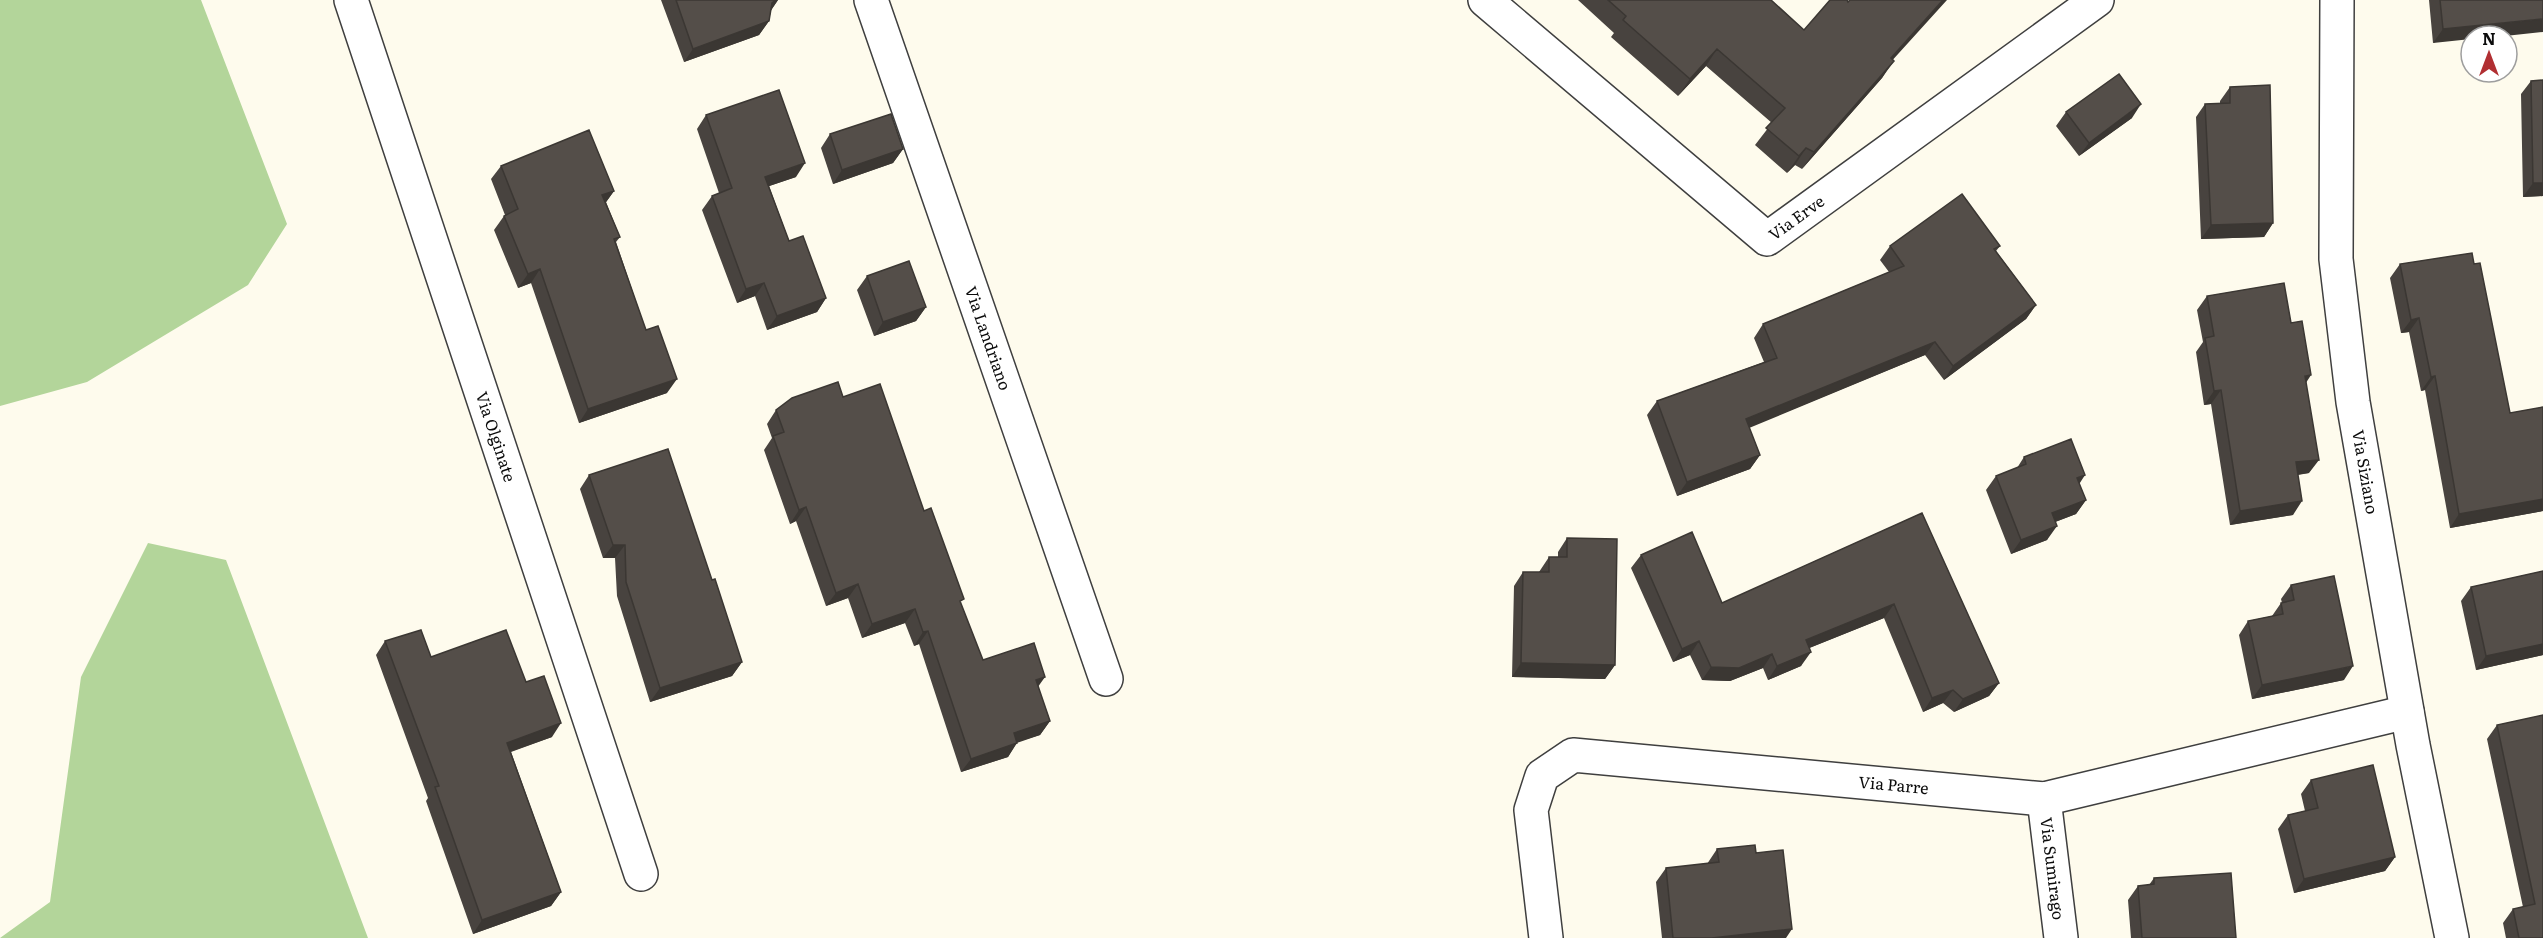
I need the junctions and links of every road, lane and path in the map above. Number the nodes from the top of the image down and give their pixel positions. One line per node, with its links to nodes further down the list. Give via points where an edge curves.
1 (351, 0): 9 (street, Via Olginate)
2 (871, 0): 6 (street, Via Landriano)
3 (1485, 0): 4 (street, Via Erve, via 1767,239)
4 (2097, 0)
5 (2337, 0): 7 (street, Via Siziano, via 2336,259 2353,402)
6 (1106, 679)
7 (2407, 712): 8 (street, Via Parre); 12 (street, Via Siziano)
8 (2044, 800): 10 (street, Via Parre, via 1573,755 1542,776 1531,810); 11 (street, Via Sumirago)
9 (641, 874)
10 (1546, 938)
11 (2061, 938)
12 (2452, 938)

